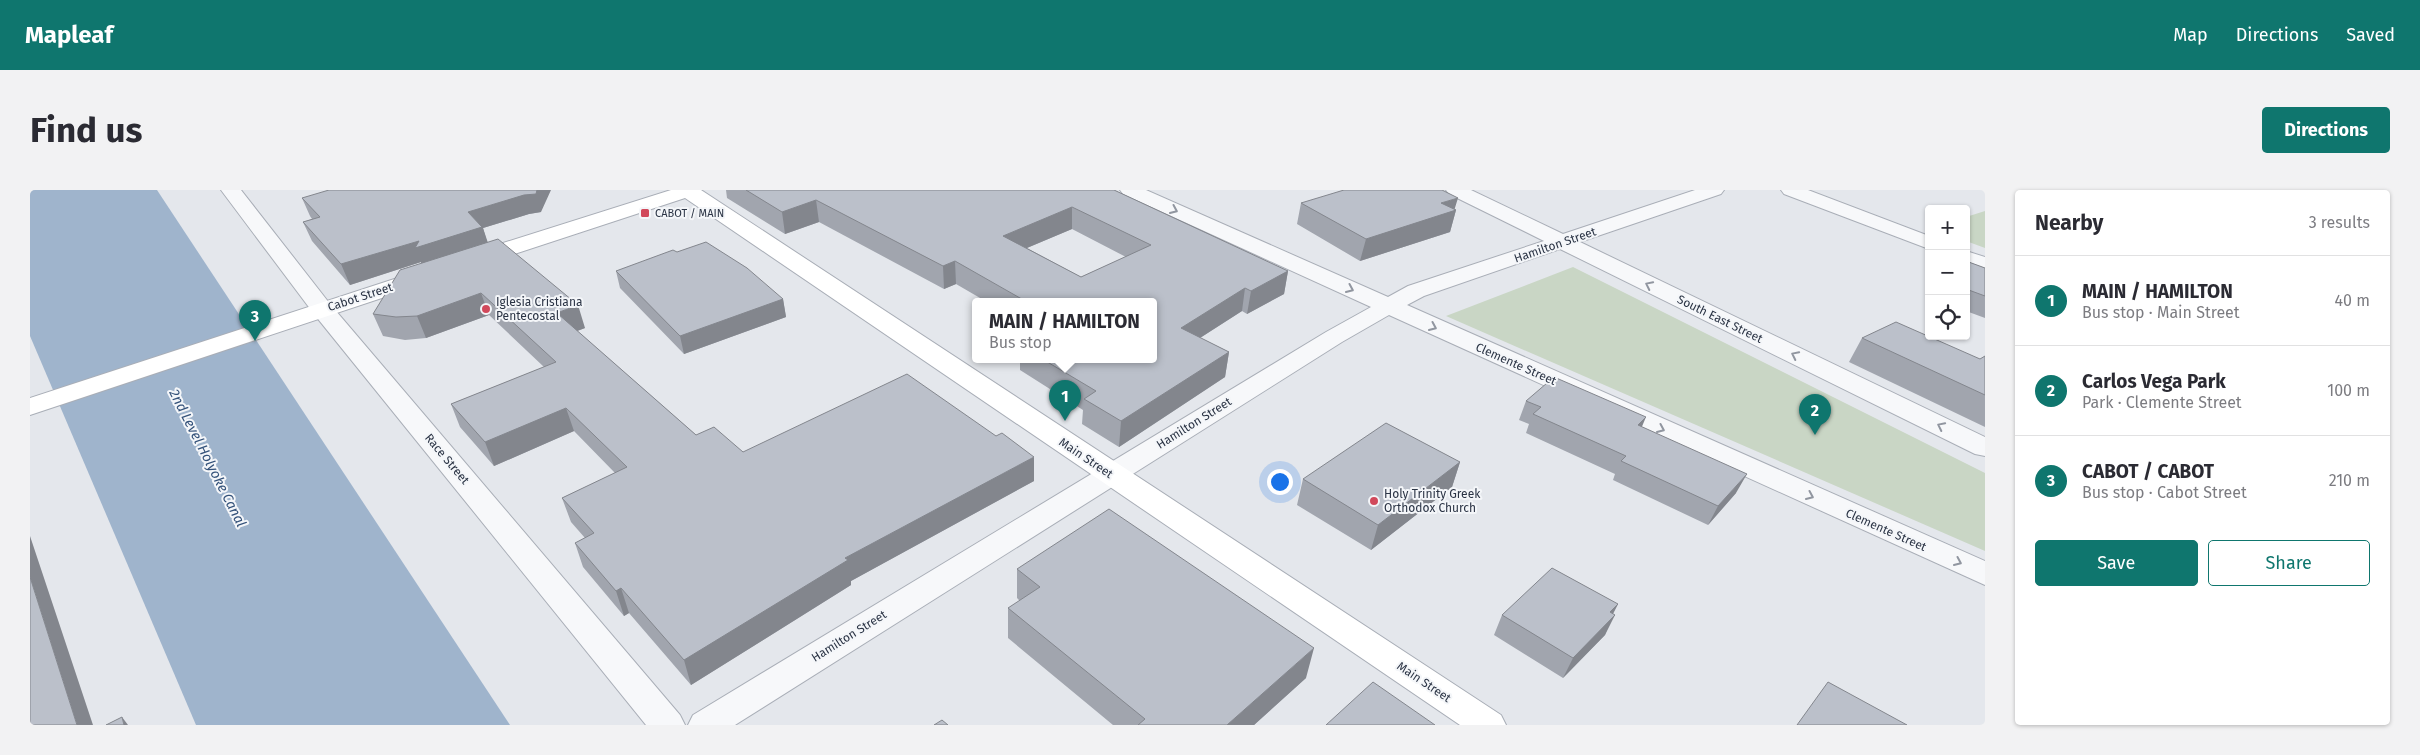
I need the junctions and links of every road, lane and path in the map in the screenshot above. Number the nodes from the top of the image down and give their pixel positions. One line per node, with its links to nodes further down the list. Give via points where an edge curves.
1 (231, 190): 12 (street, Race Street)
2 (687, 190): 12 (main road, Cabot Street); 15 (main road, Main Street)
3 (1130, 190): 11 (street, Clemente Street, one-way to 11)
4 (1456, 190): 8 (street, South East Street)
5 (1714, 190): 8 (street, Hamilton Street)
6 (1791, 190): 7 (street)
7 (1925, 241)
8 (1562, 243): 11 (street, Hamilton Street, via 1416,291); 14 (street, South East Street, one-way to 8)
9 (1970, 258): 10 (street)
10 (1985, 264)
11 (1389, 307): 15 (street, Hamilton Street, via 1334,337); 16 (street, Clemente Street, one-way to 16)
12 (312, 312): 13 (main road, Cabot Street); 17 (street, Race Street)
13 (32, 406)
14 (1985, 448)
15 (1110, 474): 18 (street, Hamilton Street); 19 (main road, Main Street)
16 (1985, 574)
17 (667, 725)
18 (706, 725)
19 (1488, 725)

